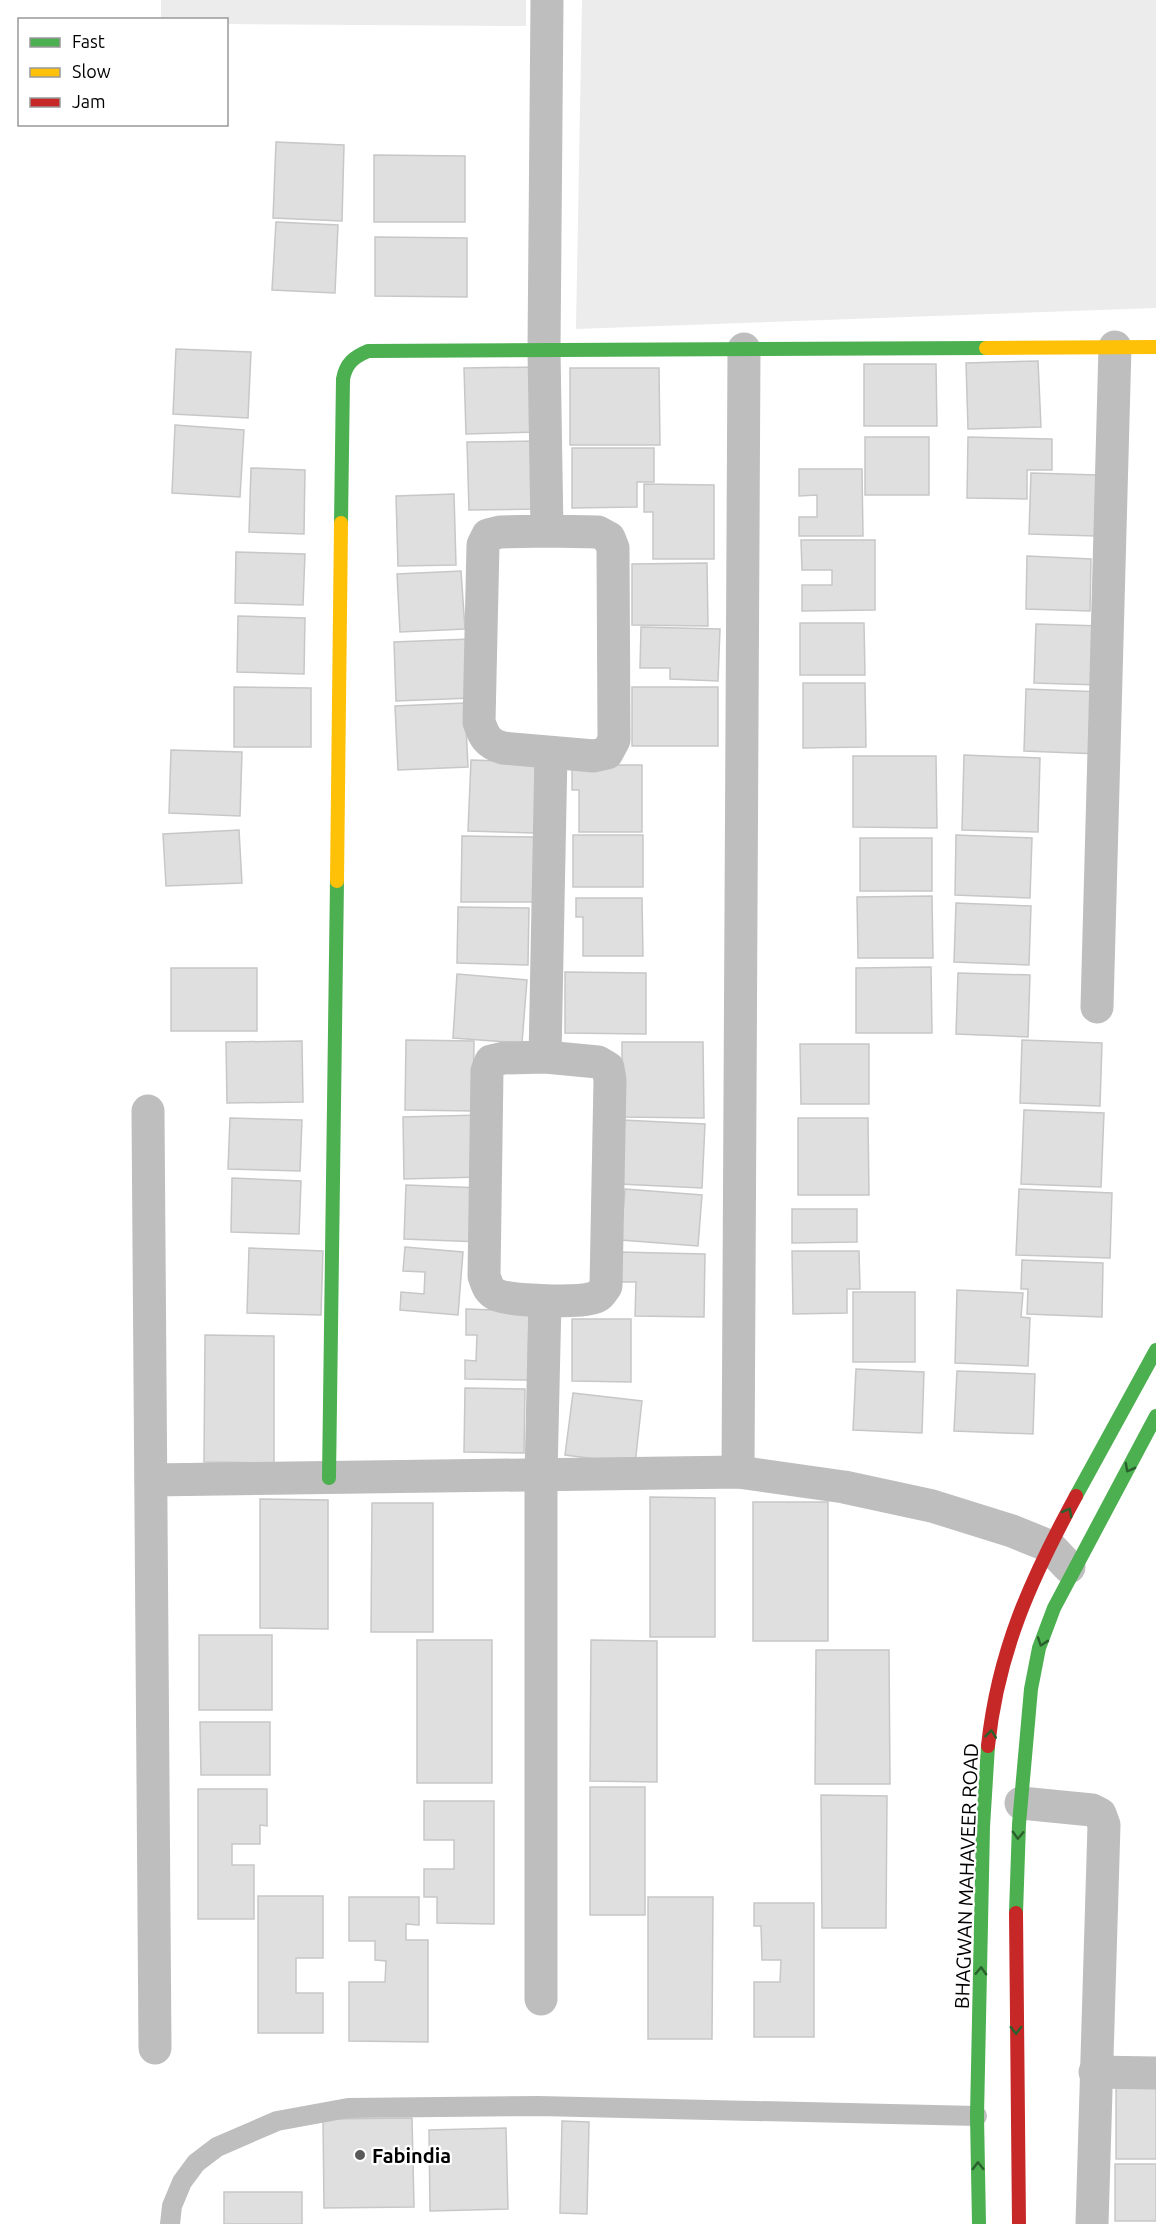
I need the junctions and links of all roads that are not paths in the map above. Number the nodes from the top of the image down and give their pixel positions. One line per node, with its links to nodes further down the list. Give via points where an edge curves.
1 (547, 0): 5 (street)
2 (1115, 347): 3 (street); 4 (street); 8 (street)
3 (1156, 347)
4 (744, 349): 5 (street); 14 (street)
5 (544, 350): 6 (street); 16 (street, via 368,351 354,357 345,367)
6 (547, 531): 7 (street, via 500,532 488,535 483,545 479,722 491,744); 7 (street, via 598,531 609,538 614,548 614,740 607,753 594,756)
7 (550, 753): 9 (street)
8 (1097, 1007)
9 (545, 1057): 11 (street, via 491,1061 487,1071 484,1276 489,1289 498,1295); 11 (street, via 598,1062 608,1068 610,1080 606,1286 592,1299)
10 (148, 1111): 17 (street)
11 (545, 1301): 15 (street)
12 (1156, 1350): 18 (street, BHAGWAN MAHAVEER ROAD, one-way to 12)
13 (1156, 1416): 19 (street, one-way to 19)
14 (738, 1472): 15 (street); 18 (street, via 844,1487 932,1506)
15 (541, 1474): 16 (street); 21 (street)
16 (329, 1478): 17 (street)
17 (151, 1480): 22 (street)
18 (1049, 1546): 19 (street); 25 (street, BHAGWAN MAHAVEER ROAD, one-way to 18, via 985,1779 1002,1666)
19 (1073, 1570): 20 (street, one-way to 20, via 1039,1648 1026,1730)
20 (1021, 1803): 23 (street, via 1092,1810 1100,1814 1104,1825); 28 (street, one-way to 28, via 1015,1932)
21 (541, 1999)
22 (155, 2048)
23 (1095, 2072): 24 (street); 29 (street)
24 (1156, 2073)
25 (977, 2116): 26 (lane, via 538,2106 348,2108 277,2121 217,2147 196,2163 182,2182 172,2206); 27 (street, BHAGWAN MAHAVEER ROAD, one-way to 25)
26 (170, 2224)
27 (979, 2224)
28 (1019, 2224)
29 (1092, 2224)

